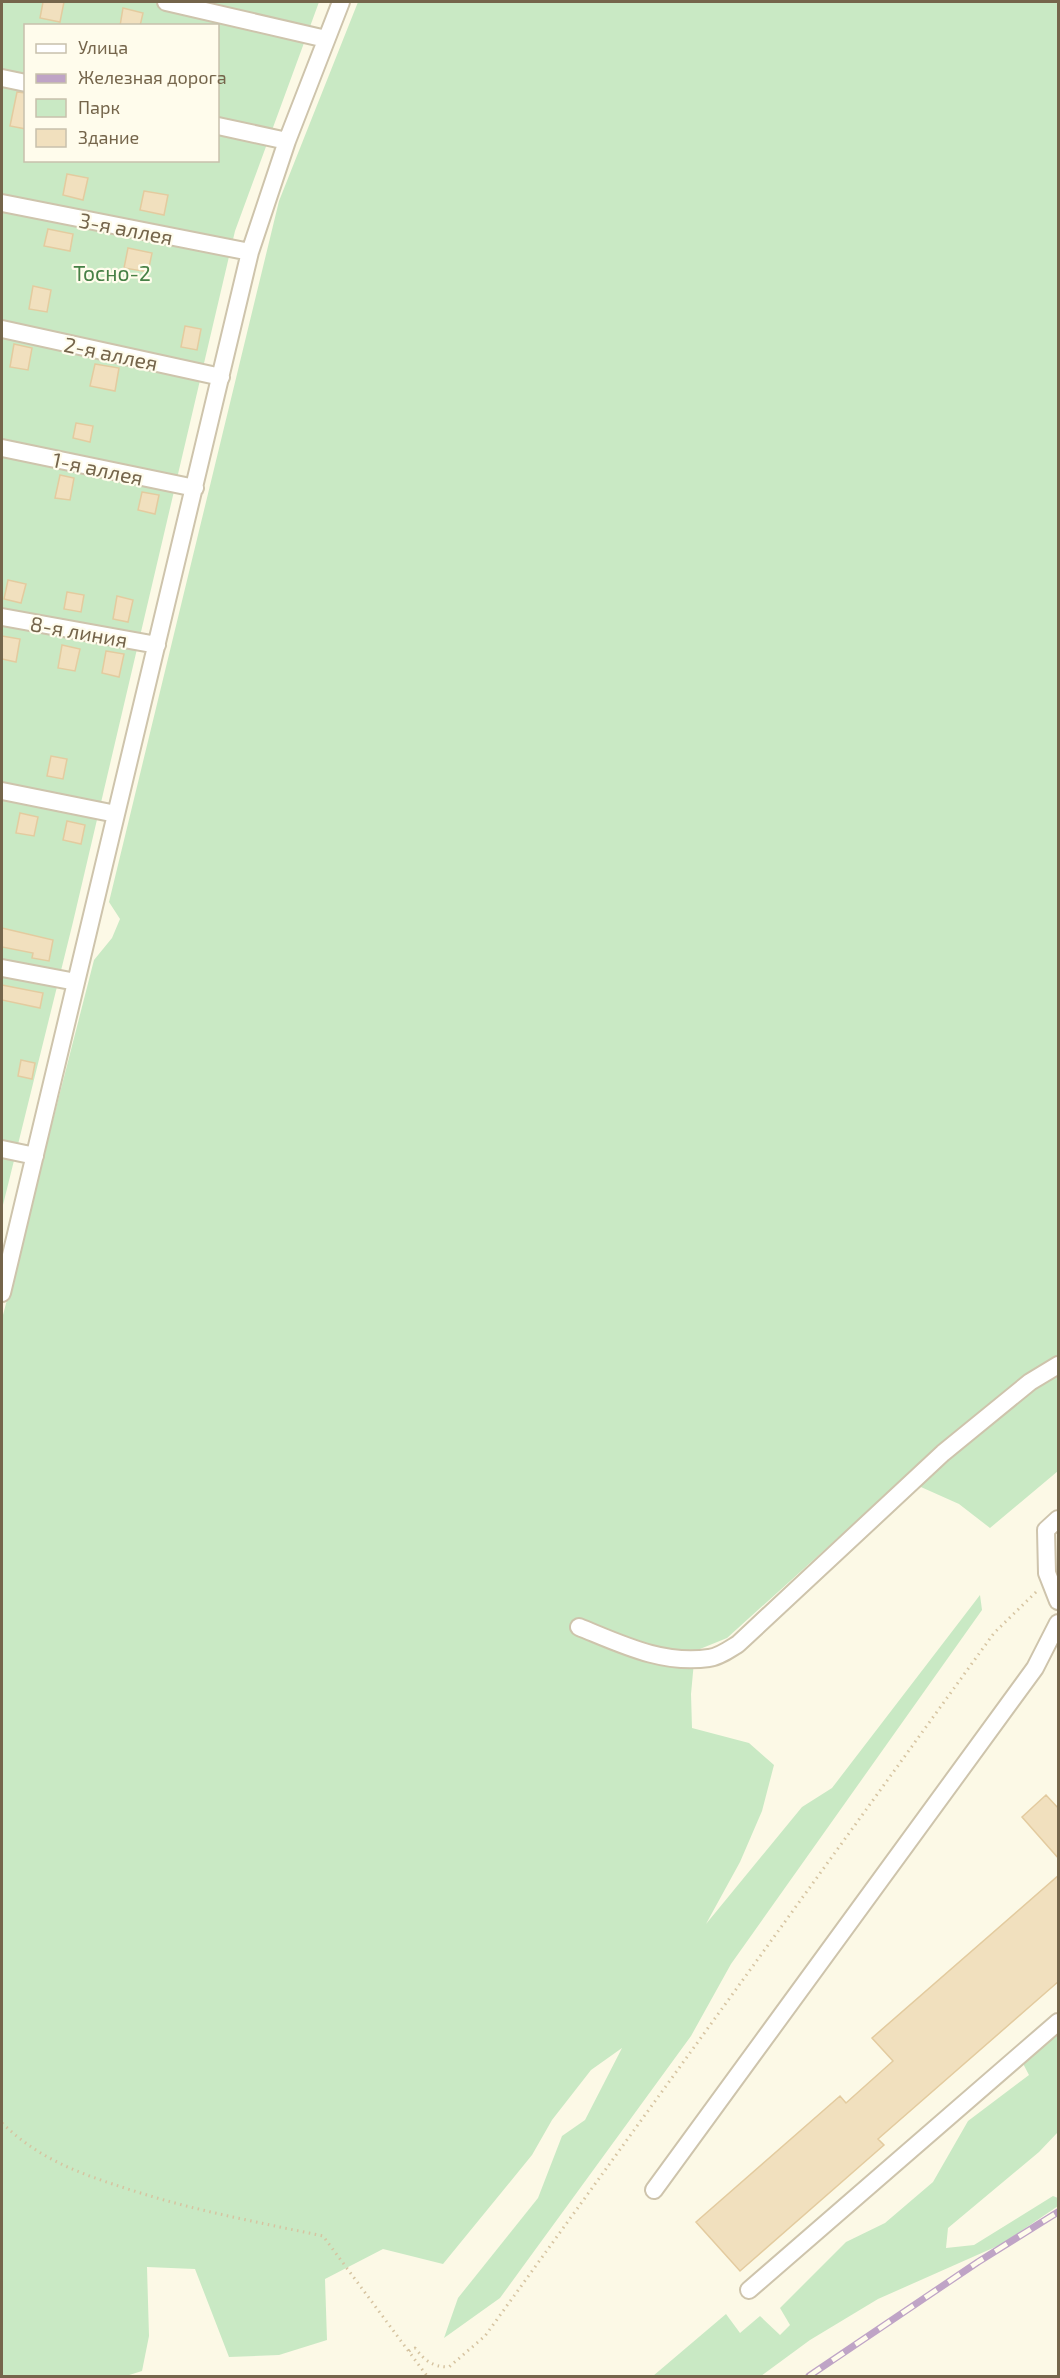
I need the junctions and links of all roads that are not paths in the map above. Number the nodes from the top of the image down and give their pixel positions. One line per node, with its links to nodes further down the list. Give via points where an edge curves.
1 (166, 2): 3 (street)
2 (341, 2): 3 (street)
3 (326, 39): 7 (street)
4 (2, 78): 5 (street)
5 (24, 83)
6 (219, 126): 7 (street)
7 (287, 141): 9 (street)
8 (2, 203): 9 (street, 3-я аллея)
9 (250, 252): 11 (street)
10 (2, 329): 11 (street, 2-я аллея)
11 (221, 377): 13 (street)
12 (2, 448): 13 (street, 1-я аллея)
13 (195, 488): 15 (street)
14 (2, 617): 15 (street, 8-я линия)
15 (157, 645): 17 (street)
16 (2, 791): 17 (street)
17 (116, 814): 19 (street)
18 (2, 968): 19 (street)
19 (76, 982): 21 (street)
20 (2, 1149): 21 (street)
21 (35, 1156): 22 (street)
22 (2, 1293)
23 (1059, 1365): 27 (street, via 1030,1382 943,1453 738,1644 711,1658 673,1659 635,1650)
24 (1059, 1519): 25 (street, via 1046,1530 1050,1578)
25 (1059, 1601)
26 (1059, 1623): 29 (street, via 1035,1668)
27 (579, 1627)
28 (1059, 2022): 30 (street)
29 (654, 2190)
30 (748, 2290)

